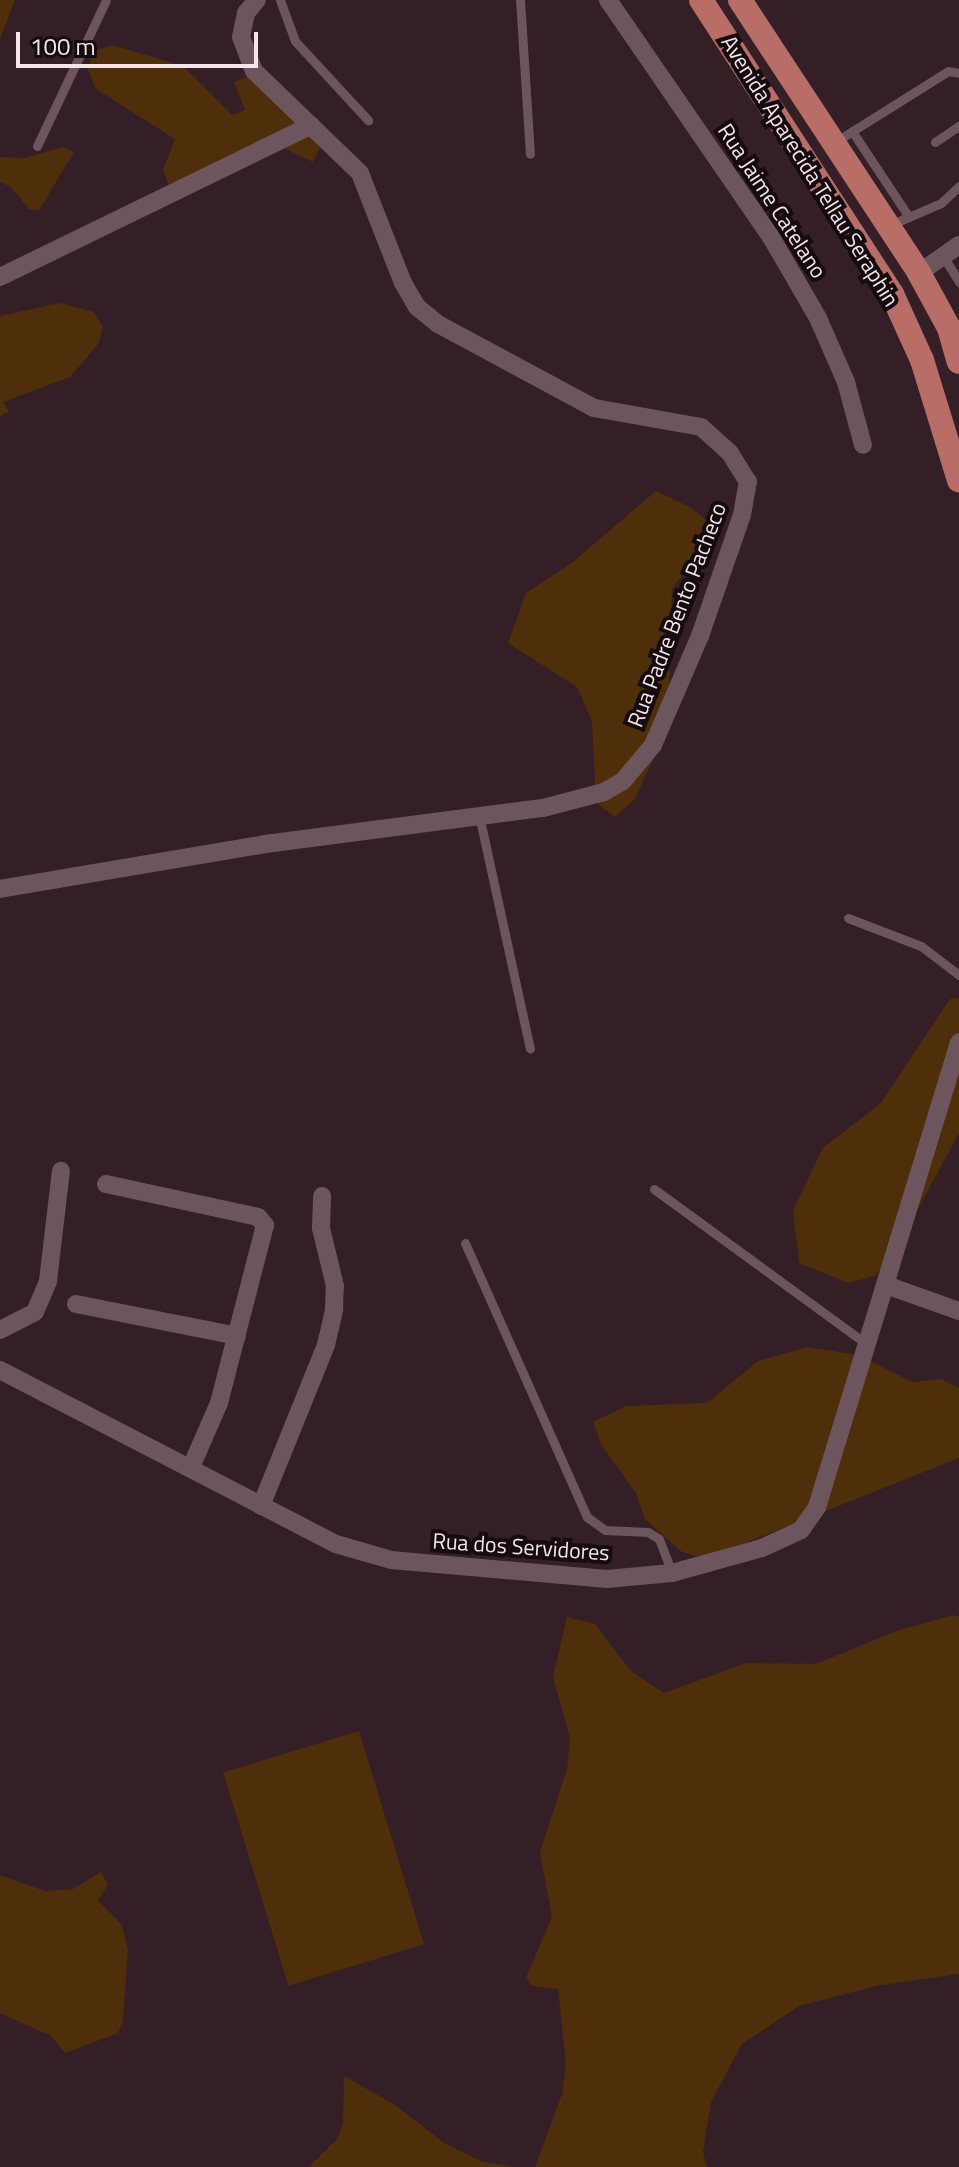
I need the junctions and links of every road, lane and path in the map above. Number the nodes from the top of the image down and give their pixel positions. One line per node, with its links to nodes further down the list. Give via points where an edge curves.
1 (106, 0): 14 (lane)
2 (257, 0): 10 (street, Rua Padre Bento Pacheco, via 242,24 247,56 254,71)
3 (280, 0): 9 (lane, via 295,41)
4 (520, 0): 15 (lane)
5 (608, 0): 24 (street, Rua Jaime Catelano, via 771,237 818,318 846,382)
6 (701, 0): 25 (main road, Avenida Aparecida Tellau Seraphin, via 892,294 922,360)
7 (740, 0): 12 (main road, Avenida Aparecida Tellau Seraphin)
8 (959, 73): 12 (lane, via 948,71)
9 (368, 120)
10 (311, 125): 21 (street); 26 (street, Rua Padre Bento Pacheco, via 368,185 403,283 426,316 594,408 701,427 730,453 748,482 742,515 700,636 642,762 623,781 577,802)
11 (959, 126): 13 (lane)
12 (843, 137): 17 (main road, Avenida Aparecida Tellau Seraphin)
13 (935, 142)
14 (37, 146)
15 (530, 154)
16 (959, 186): 17 (lane, via 941,203)
17 (899, 222): 20 (main road, Avenida Aparecida Tellau Seraphin)
18 (959, 245): 19 (street)
19 (943, 256): 20 (street); 22 (lane)
20 (919, 273): 23 (main road, Avenida Aparecida Tellau Seraphin, via 949,328)
21 (0, 277)
22 (959, 282)
23 (959, 362)
24 (863, 445)
25 (959, 480)
26 (479, 815): 27 (street, Rua Padre Bento Pacheco, via 265,844); 31 (lane)
27 (0, 889)
28 (848, 918): 29 (lane, via 921,946)
29 (959, 975)
30 (959, 1042): 37 (street, Rua dos Servidores)
31 (530, 1049)
32 (61, 1171): 40 (street, via 48,1281 35,1312)
33 (106, 1184): 41 (street, via 258,1217 265,1225)
34 (654, 1189): 42 (lane)
35 (322, 1196): 45 (street, via 321,1228 335,1286 334,1309 326,1345)
36 (465, 1243): 46 (lane, via 587,1517 605,1530 648,1532 659,1539)
37 (886, 1285): 39 (street); 42 (street, Rua dos Servidores)
38 (76, 1304): 41 (street)
39 (959, 1311)
40 (0, 1330)
41 (237, 1336): 44 (street, via 219,1403)
42 (869, 1346): 46 (street, Rua dos Servidores, via 811,1519 791,1537)
43 (0, 1370): 44 (street, Rua dos Servidores)
44 (191, 1467): 45 (street, Rua dos Servidores)
45 (261, 1506): 46 (street, Rua dos Servidores, via 336,1544 391,1560 561,1577)
46 (672, 1573)

